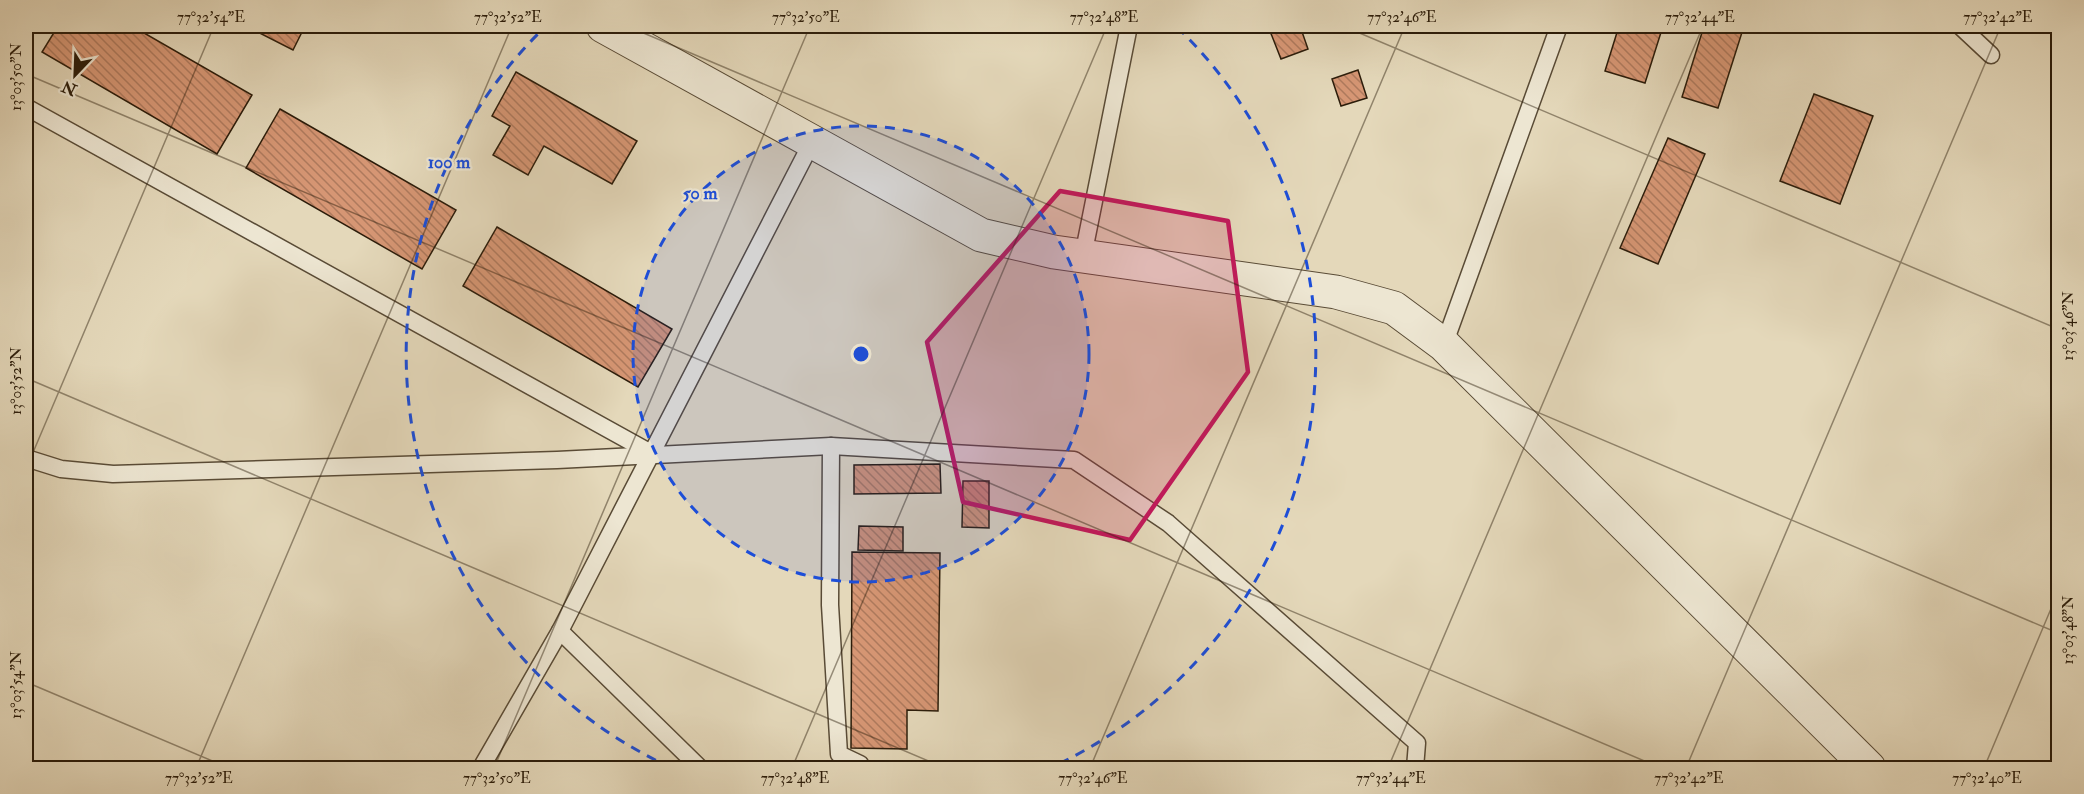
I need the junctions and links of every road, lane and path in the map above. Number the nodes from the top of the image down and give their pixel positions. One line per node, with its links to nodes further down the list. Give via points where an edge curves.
1 (603, 26): 7 (street)
2 (1129, 26): 8 (lane)
3 (1559, 26): 9 (lane)
4 (1960, 26): 5 (lane)
5 (1991, 55)
6 (26, 107): 11 (lane)
7 (812, 142): 8 (street, via 981,235); 11 (lane)
8 (1083, 256): 9 (street, via 1336,292 1394,308)
9 (1444, 345): 18 (street)
10 (831, 446): 11 (lane); 16 (lane, via 830,605 839,754 860,764); 17 (lane, via 1074,460 1168,523 1417,743)
11 (651, 454): 12 (lane, via 144,474 84,473); 13 (lane)
12 (26, 458)
13 (560, 631): 14 (lane); 15 (lane)
14 (482, 768)
15 (700, 768)
16 (860, 768)
17 (1415, 768)
18 (1869, 768)

